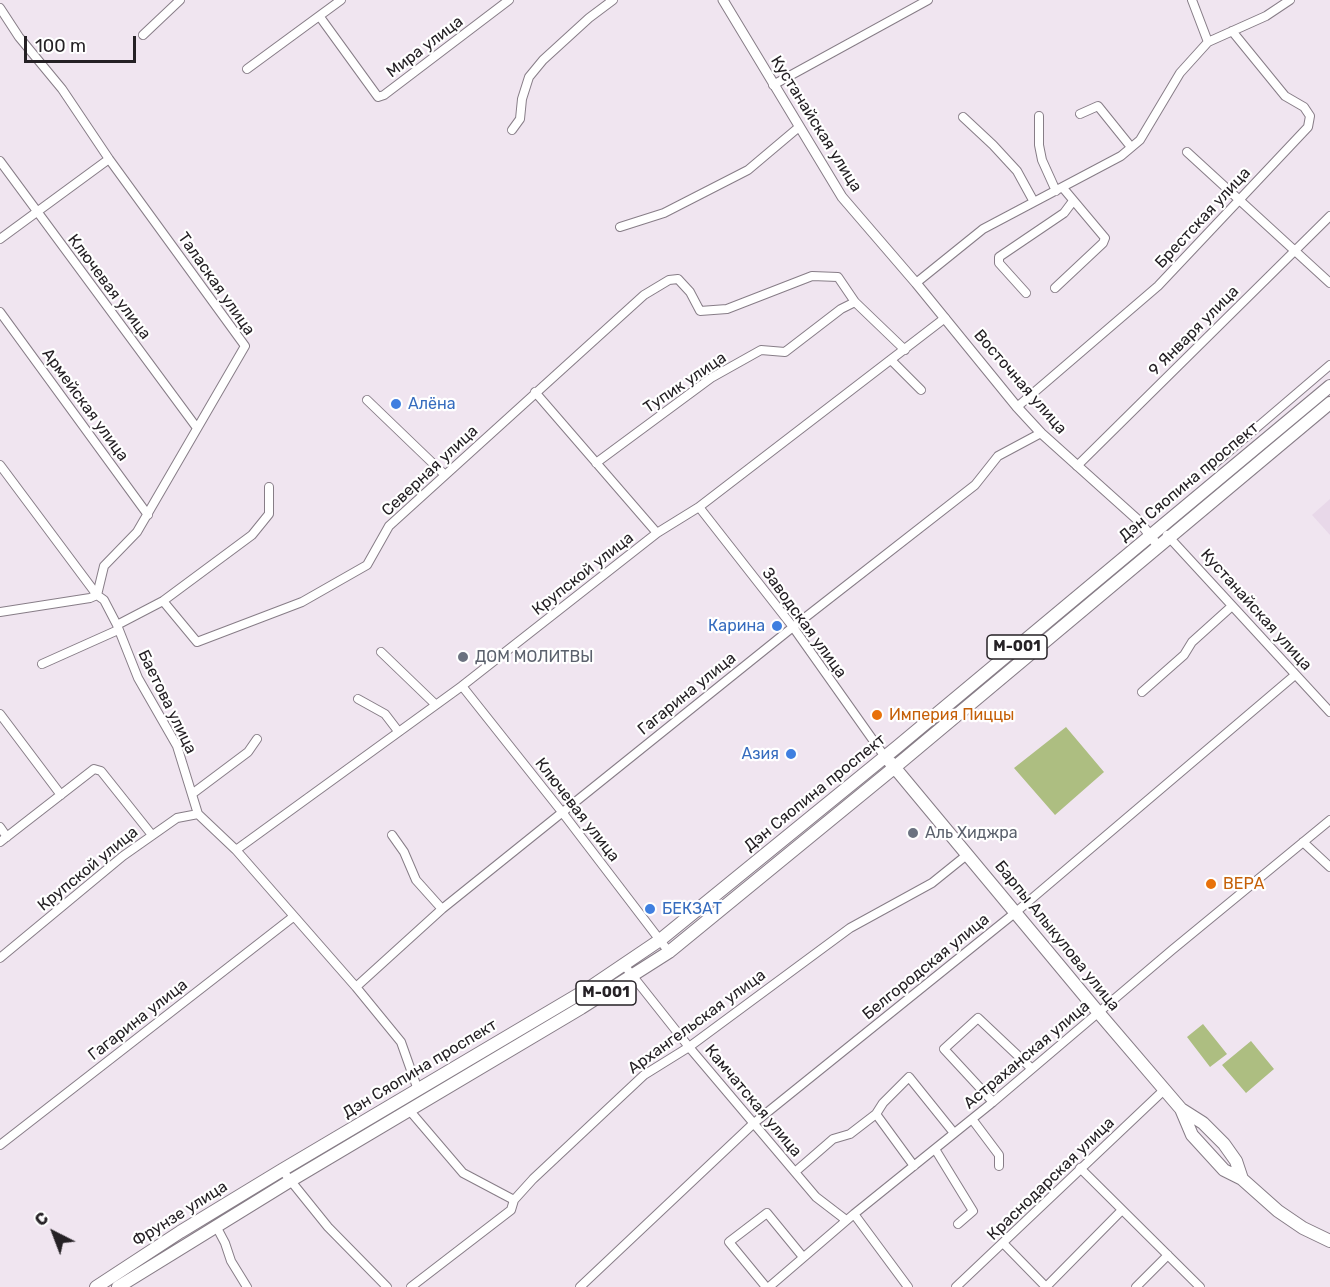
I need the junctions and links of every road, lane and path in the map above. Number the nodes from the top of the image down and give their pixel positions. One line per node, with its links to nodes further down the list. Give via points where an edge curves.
1 (180, 0): 12 (street)
2 (341, 0): 10 (street)
3 (509, 0): 10 (street, Мира улица, via 378,97)
4 (613, 0): 20 (street, via 543,60 529,77 520,119)
5 (723, 0): 15 (street, Кустанайская улица)
6 (928, 0): 15 (street)
7 (1192, 0): 13 (street)
8 (1290, 0): 11 (street)
9 (0, 8): 23 (street, Талаская улица)
10 (320, 17): 14 (street)
11 (1232, 31): 13 (street); 26 (street, Брестская улица, via 1285,96 1304,107 1310,116 1308,127)
12 (143, 35)
13 (1208, 42): 21 (street, via 1180,73 1140,140)
14 (247, 69)
15 (773, 85): 19 (street, Кустанайская улица)
16 (1080, 114): 21 (street, via 1098,106)
17 (1039, 116): 25 (street, via 1040,153)
18 (963, 117): 28 (street, via 1017,171)
19 (799, 127): 31 (street, via 748,170 664,213); 34 (street, Кустанайская улица, via 842,197)
20 (512, 130)
21 (1131, 147): 25 (street)
22 (1187, 152): 26 (street)
23 (109, 159): 29 (street); 50 (street, Талаская улица, via 245,346)
24 (0, 161): 29 (street, Ключевая улица)
25 (1059, 189): 27 (street); 28 (street)
26 (1239, 200): 33 (street); 49 (street, Брестская улица, via 1158,286)
27 (1074, 201): 36 (street, via 1105,238); 37 (street, via 1064,213 999,257 999,263)
28 (1034, 202): 34 (street, via 983,229)
29 (37, 212): 32 (street); 50 (street, Ключевая улица)
30 (1330, 216): 33 (street, 9 Января улица)
31 (620, 227)
32 (0, 239)
33 (1295, 251): 35 (street); 55 (street, 9 Января улица)
34 (916, 283): 40 (street, Восточная улица)
35 (1330, 283)
36 (1055, 288)
37 (1026, 293)
38 (855, 302): 41 (street); 46 (street, Северная улица, via 838,277 812,276 727,309 700,311 678,279 669,280 644,295); 52 (street, Тупик улица, via 784,352 761,351 711,378)
39 (0, 312): 59 (street, Армейская улица)
40 (945, 318): 41 (street, Крупской улица); 49 (street, Восточная улица)
41 (905, 350): 42 (street, Крупской улица)
42 (891, 360): 45 (street); 58 (street, Крупской улица)
43 (1330, 365): 54 (street)
44 (1330, 386): 60 (main road, Дэн Сяопина проспект / M-001)
45 (921, 390)
46 (535, 392): 52 (street); 56 (street, Северная улица)
47 (367, 400): 56 (street)
48 (1330, 403): 62 (main road, Дэн Сяопина проспект / M-001)
49 (1017, 407): 51 (street, Восточная улица)
50 (197, 428): 59 (street, Талаская улица)
51 (1041, 433): 55 (street, Восточная улица); 69 (street, Гагарина улица, via 998,456 975,484)
52 (596, 463): 61 (street)
53 (0, 465): 64 (street, Баетова улица)
54 (1213, 465)
55 (1077, 466): 63 (street, Восточная улица, via 1139,521)
56 (445, 475): 65 (street, Северная улица, via 389,526 367,565 302,602 197,642)
57 (269, 487): 65 (street, via 269,514 252,535)
58 (699, 507): 61 (street, Крупской улица); 69 (street, Заводская улица)
59 (148, 515): 64 (street, Талаская улица, via 104,566)
60 (1160, 527): 62 (street, Кустанайская улица); 63 (main road, Дэн Сяопина проспект / M-001)
61 (657, 533): 73 (street, Крупской улица)
62 (1169, 537): 63 (main road, Дэн Сяопина проспект / M-001); 66 (street, Кустанайская улица)
63 (1153, 541): 81 (main road, Дэн Сяопина проспект / M-001); 82 (main road, Дэн Сяопина проспект / M-001)
64 (97, 595): 67 (street); 68 (street, Баетова улица, via 104,600)
65 (163, 602): 68 (street)
66 (1232, 606): 72 (street, Кустанайская улица); 74 (street)
67 (0, 612)
68 (117, 627): 71 (street); 83 (street, Баетова улица, via 138,678 177,746)
69 (793, 627): 81 (street, Заводская улица); 85 (street, Гагарина улица)
70 (381, 652): 76 (street)
71 (42, 664)
72 (1295, 675): 77 (street, Кустанайская улица); 98 (street, Белгородская улица)
73 (462, 686): 76 (street, Крупской улица); 85 (street, Ключевая улица)
74 (1142, 692)
75 (358, 699): 79 (street, via 385,714)
76 (435, 704): 79 (street, Крупской улица)
77 (1330, 712)
78 (0, 714): 84 (street)
79 (398, 731): 94 (street, Крупской улица)
80 (257, 739): 83 (street, via 248,752)
81 (885, 757): 82 (main road, Барпы Алыкулова улица); 100 (main road, Дэн Сяопина проспект / M-001)
82 (895, 767): 95 (main road, Барпы Алыкулова улица); 101 (main road, Дэн Сяопина проспект / M-001)
83 (192, 794): 86 (street, Баетова улица)
84 (61, 795): 89 (street, via 94,769 100,771); 91 (street)
85 (562, 812): 97 (street, Гагарина улица); 100 (street, Ключевая улица)
86 (198, 814): 89 (street, Крупской улица, via 177,818); 94 (street, Баетова улица)
87 (1330, 820): 93 (street, Астраханская улица)
88 (0, 827): 91 (street)
89 (152, 835): 102 (street, Крупской улица)
90 (392, 835): 97 (street, via 416,880)
91 (7, 837): 92 (street)
92 (0, 842)
93 (1303, 842): 96 (street); 106 (street, Астраханская улица)
94 (236, 850): 99 (street, Баетова улица)
95 (968, 854): 98 (main road, Барпы Алыкулова улица); 107 (street, Архангельская улица, via 932,883 850,928)
96 (1330, 867)
97 (441, 909): 105 (street, Гагарина улица)
98 (1016, 912): 106 (main road, Барпы Алыкулова улица); 116 (street, Белгородская улица)
99 (293, 917): 105 (street, Баетова улица); 118 (street, Гагарина улица)
100 (660, 940): 101 (street, Ключевая улица); 103 (main road, Дэн Сяопина проспект / M-001)
101 (669, 952): 104 (main road, Дэн Сяопина проспект / M-001)
102 (0, 958)
103 (624, 964): 104 (street, Камчатская улица); 109 (main road, Дэн Сяопина проспект / M-001)
104 (633, 976): 107 (street, Камчатская улица); 113 (main road, Дэн Сяопина проспект / M-001)
105 (356, 987): 109 (street, Баетова улица, via 401,1042)
106 (1098, 1012): 108 (street, Астраханская улица); 110 (main road, Барпы Алыкулова улица)
107 (689, 1047): 116 (street, Камчатская улица); 127 (street, Архангельская улица, via 644,1075)
108 (1031, 1068): 111 (street, Астраханская улица); 111 (street, via 978,1018 944,1048)
109 (418, 1089): 123 (main road, Дэн Сяопина проспект / M-001)
110 (1164, 1090): 112 (main road, Барпы Алыкулова улица); 122 (street, Краснодарская улица)
111 (993, 1102): 115 (street, Астраханская улица)
112 (1181, 1109): 125 (main road, Барпы Алыкулова улица, via 1203,1123 1224,1144); 125 (main road, Барпы Алыкулова улица, via 1192,1135 1224,1170)
113 (410, 1111): 126 (main road, Дэн Сяопина проспект / M-001); 127 (street, via 463,1173)
114 (876, 1114): 117 (street, via 909,1077); 120 (street); 124 (street, via 850,1134 833,1139)
115 (972, 1119): 117 (street, Астраханская улица); 121 (street, via 999,1155)
116 (754, 1123): 124 (street, Камчатская улица); 142 (street, Белгородская улица)
117 (954, 1133): 119 (street, Астраханская улица)
118 (0, 1144)
119 (935, 1149): 120 (street, Астраханская улица); 131 (street, via 973,1210)
120 (914, 1166): 129 (street, Астраханская улица)
121 (999, 1166)
122 (1080, 1168): 128 (street); 134 (street, Краснодарская улица)
123 (282, 1170): 126 (street); 137 (main road, Фрунзе улица / M-001)
124 (795, 1172): 130 (street, Камчатская улица, via 816,1197)
125 (1242, 1179): 133 (main road, Барпы Алыкулова улица, via 1278,1212)
126 (290, 1181): 132 (main road, Фрунзе улица / M-001); 140 (street, via 328,1227)
127 (513, 1200): 141 (street, Архангельская улица, via 511,1210)
128 (1122, 1210): 135 (street); 146 (street)
129 (854, 1214): 130 (street, Астраханская улица); 144 (street)
130 (846, 1220): 136 (street, Астраханская улица)
131 (958, 1224)
132 (216, 1226): 138 (main road, Фрунзе улица / M-001); 139 (street)
133 (1330, 1241)
134 (1002, 1243): 145 (street, Краснодарская улица); 146 (street)
135 (1168, 1255): 147 (street); 148 (street)
136 (803, 1257): 143 (street, Астраханская улица); 143 (street, via 767,1213 729,1242)
137 (96, 1287)
138 (117, 1287)
139 (247, 1287)
140 (387, 1287)
141 (411, 1287)
142 (580, 1287)
143 (767, 1287)
144 (908, 1287)
145 (956, 1287)
146 (1046, 1287)
147 (1136, 1287)
148 (1200, 1287)

